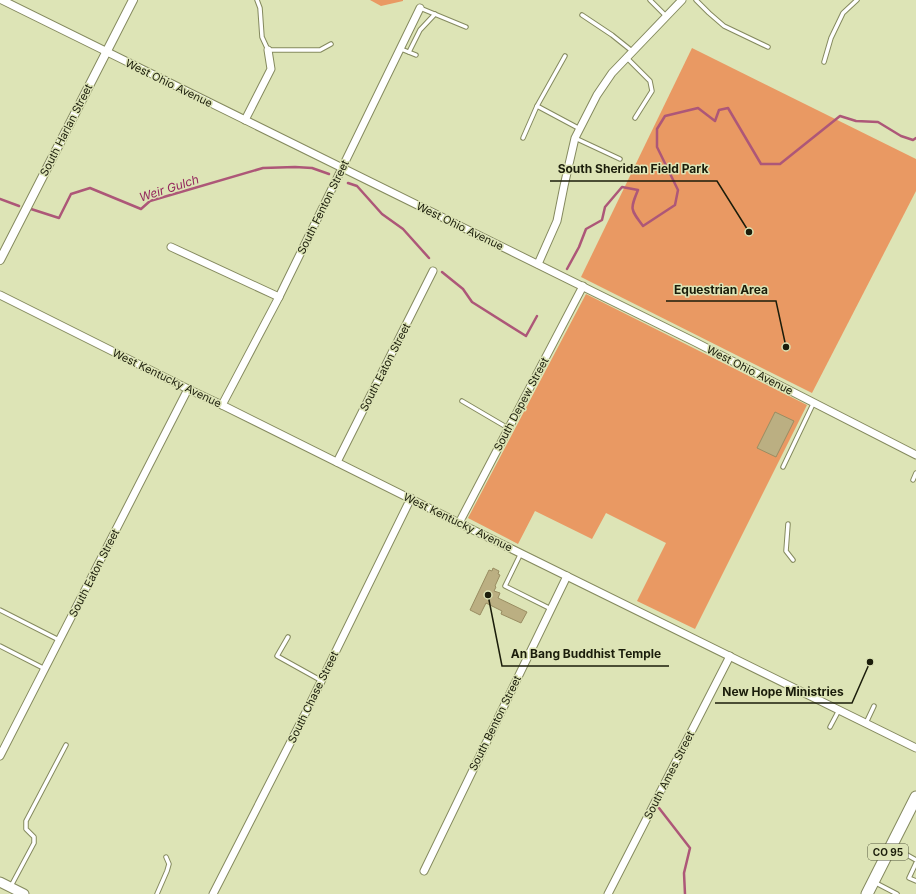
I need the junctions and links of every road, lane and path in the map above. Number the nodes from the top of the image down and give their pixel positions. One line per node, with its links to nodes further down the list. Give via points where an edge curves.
1 (2, 0): 18 (street, West Ohio Avenue)
2 (132, 0): 18 (street, South Harlan Street)
3 (258, 0): 16 (lane, via 262,37)
4 (650, 0): 11 (lane)
5 (682, 0): 11 (street)
6 (696, 0): 14 (lane, via 724,26)
7 (857, 0): 23 (lane, via 843,13 831,38)
8 (420, 8): 9 (lane); 15 (street, South Fenton Street)
9 (435, 14): 12 (lane); 19 (lane, via 420,30)
10 (582, 15): 17 (lane)
11 (666, 16): 17 (street)
12 (466, 27)
13 (331, 44): 16 (lane, via 320,50)
14 (768, 47)
15 (400, 48): 19 (lane); 31 (street, South Fenton Street)
16 (268, 50): 26 (street, via 271,69)
17 (632, 51): 22 (street)
18 (106, 52): 26 (street, West Ohio Avenue); 33 (street, South Harlan Street)
19 (409, 52): 20 (lane)
20 (416, 55)
21 (565, 56): 24 (lane)
22 (626, 58): 25 (lane, via 650,81 652,91); 27 (street, via 597,95)
23 (824, 62)
24 (536, 106): 27 (lane); 28 (lane)
25 (635, 118)
26 (245, 120): 31 (street, West Ohio Avenue)
27 (580, 129): 29 (street)
28 (524, 138)
29 (575, 138): 30 (lane); 34 (street, via 557,220)
30 (620, 159)
31 (342, 168): 34 (street, West Ohio Avenue); 38 (street, South Fenton Street)
32 (171, 247): 38 (street)
33 (0, 260)
34 (538, 264): 36 (street, West Ohio Avenue)
35 (433, 271): 45 (street, South Eaton Street)
36 (583, 286): 41 (street, West Ohio Avenue); 43 (street, South Depew Street)
37 (0, 295): 39 (street, West Kentucky Avenue)
38 (279, 297): 42 (street, South Fenton Street)
39 (188, 389): 42 (street, West Kentucky Avenue); 58 (street, South Eaton Street)
40 (462, 402): 43 (lane)
41 (814, 402): 44 (street, West Ohio Avenue); 46 (lane)
42 (222, 405): 45 (street, West Kentucky Avenue)
43 (508, 428): 50 (street, South Depew Street)
44 (916, 454)
45 (337, 462): 49 (street, West Kentucky Avenue)
46 (783, 467)
47 (916, 473): 48 (lane)
48 (913, 480)
49 (411, 498): 50 (street, West Kentucky Avenue); 62 (street, South Chase Street)
50 (459, 523): 52 (street, West Kentucky Avenue)
51 (788, 524): 53 (lane, via 786,551)
52 (521, 553): 54 (street, West Kentucky Avenue); 55 (lane, via 505,586)
53 (793, 560)
54 (567, 576): 55 (street, South Benton Street); 60 (street, West Kentucky Avenue)
55 (551, 609): 74 (street, South Benton Street)
56 (0, 610): 58 (lane)
57 (288, 637): 62 (lane, via 277,656)
58 (59, 640): 61 (street, South Eaton Street)
59 (0, 646): 61 (lane)
60 (730, 656): 64 (street, West Kentucky Avenue); 82 (street, South Ames Street)
61 (45, 669): 69 (street, South Eaton Street)
62 (322, 681): 81 (street, South Chase Street)
63 (874, 706): 65 (lane)
64 (839, 710): 65 (street, West Kentucky Avenue); 66 (lane)
65 (866, 723): 68 (street, West Kentucky Avenue)
66 (830, 727)
67 (66, 745): 78 (lane, via 26,821 26,829 34,836 34,843)
68 (916, 748)
69 (0, 756)
70 (915, 801): 71 (main road, CO 95)
71 (891, 846): 73 (lane); 77 (main road, CO 95)
72 (166, 857): 80 (lane, via 168,871)
73 (916, 862): 75 (lane, via 909,878)
74 (424, 870)
75 (916, 881)
76 (0, 882): 78 (main road)
77 (873, 882): 83 (main road, CO 95); 84 (lane)
78 (10, 887): 79 (main road)
79 (24, 894)
80 (157, 894)
81 (213, 894)
82 (608, 894)
83 (867, 894)
84 (897, 894)

